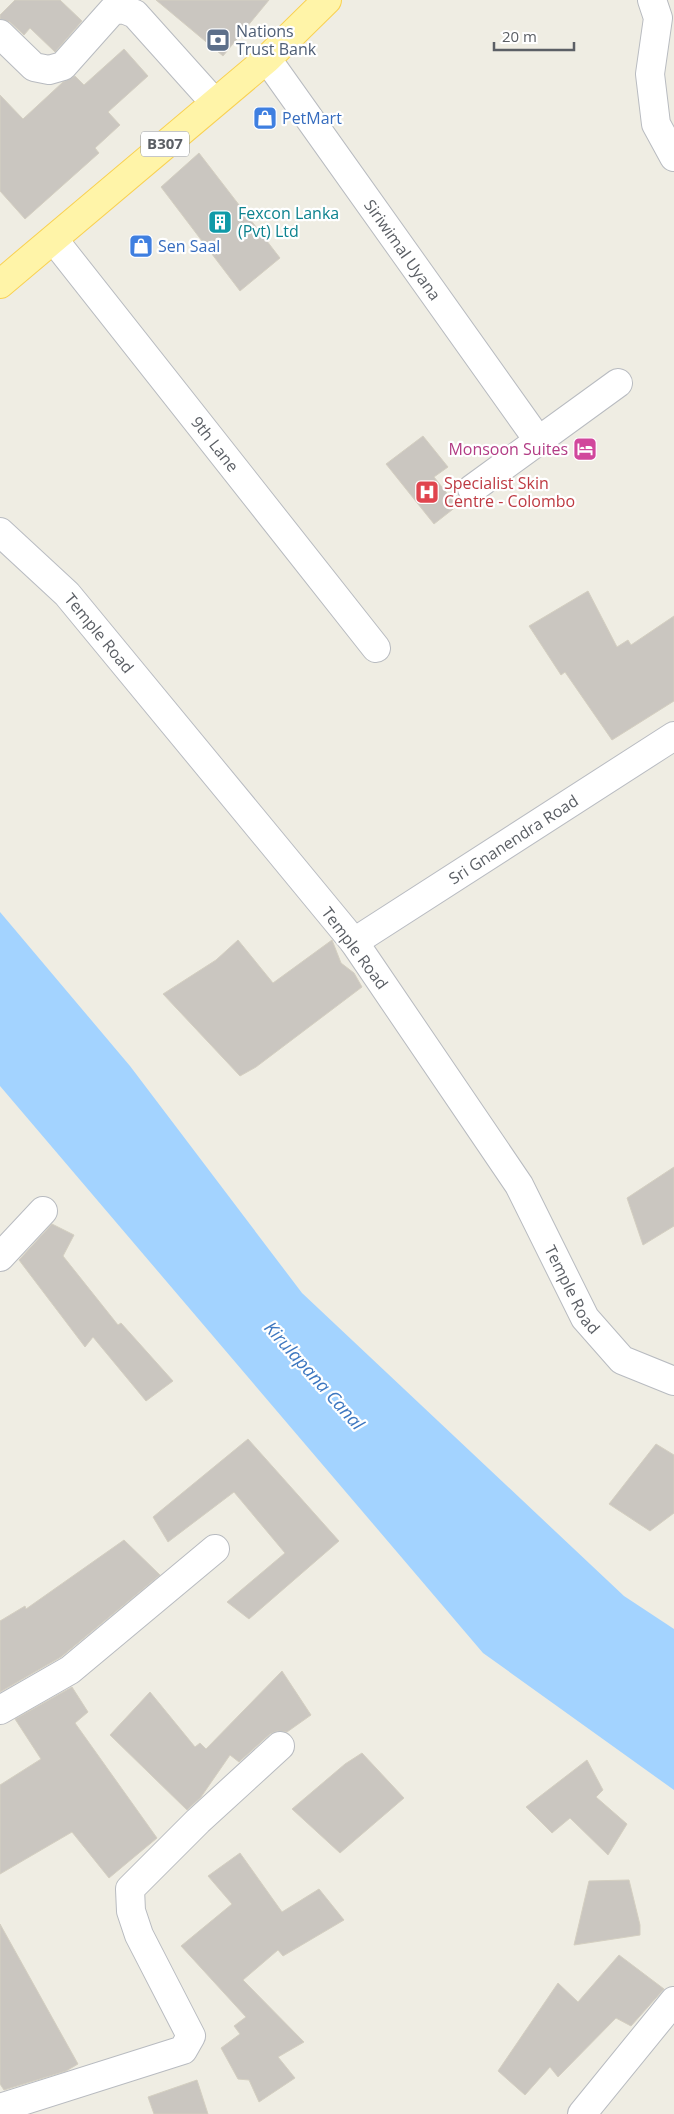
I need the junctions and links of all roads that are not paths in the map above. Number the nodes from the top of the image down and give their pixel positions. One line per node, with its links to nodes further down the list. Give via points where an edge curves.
1 (327, 0): 4 (main road, B307)
2 (652, 0): 6 (street, via 658,18 650,74 656,124)
3 (0, 34): 5 (street, via 34,68 49,70 63,66 112,11 123,8 135,14)
4 (267, 59): 5 (main road, B307); 10 (street, Siriwimal Uyana)
5 (214, 102): 7 (main road, B307)
6 (674, 157)
7 (54, 240): 8 (main road, B307); 13 (street, 9th Lane)
8 (0, 284)
9 (618, 383): 10 (street)
10 (538, 440): 11 (street)
11 (472, 489)
12 (0, 532): 15 (street, Temple Road, via 67,594)
13 (376, 648)
14 (674, 736): 15 (street, Sri Gnanendra Road)
15 (354, 942): 18 (street, Temple Road, via 519,1185 585,1318 622,1360)
16 (43, 1211): 17 (street)
17 (0, 1257)
18 (674, 1381)
19 (215, 1550): 20 (street, via 70,1670)
20 (0, 1710)
21 (280, 1746): 23 (street, via 130,1889 131,1911 139,1934 191,2036 183,2050)
22 (674, 2001): 24 (street)
23 (0, 2108)
24 (582, 2114)

